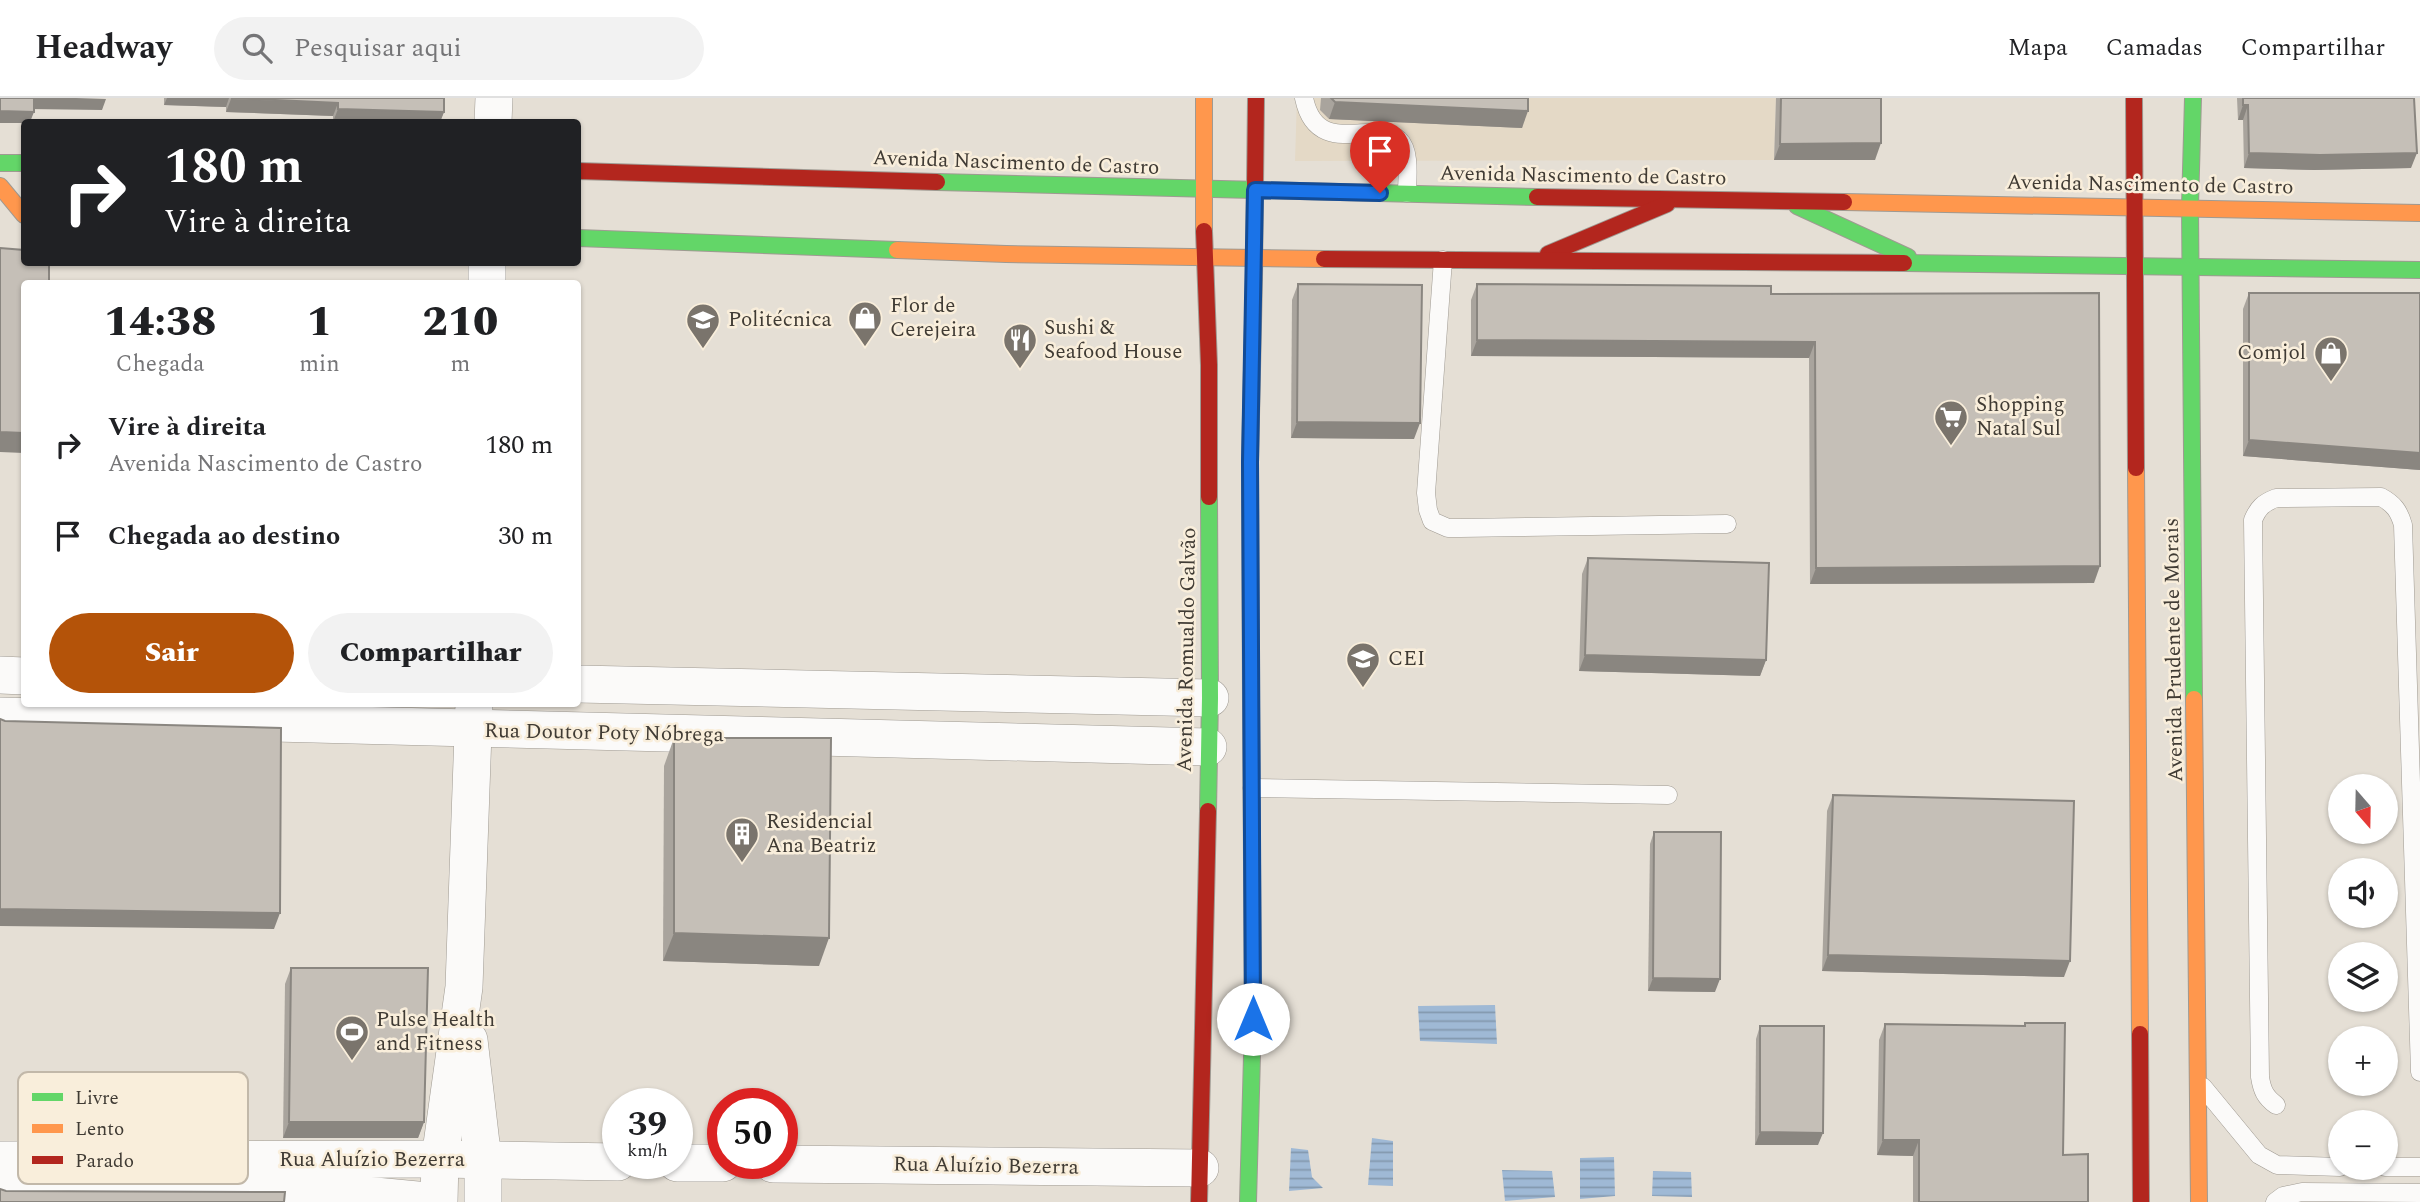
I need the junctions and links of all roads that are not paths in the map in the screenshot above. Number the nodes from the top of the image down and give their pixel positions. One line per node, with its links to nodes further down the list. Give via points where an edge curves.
1 (494, 98): 7 (street)
2 (1204, 98): 12 (main road, Avenida Romualdo Galvão)
3 (1255, 98): 13 (main road)
4 (1304, 98): 14 (lane, via 1312,121 1322,128 1399,139 1405,150)
5 (2134, 98): 17 (main road, Avenida Prudente de Morais)
6 (2193, 98): 18 (main road, Avenida Prudente de Morais)
7 (493, 119)
8 (0, 163): 9 (main road)
9 (21, 163)
10 (581, 171): 12 (main road, Avenida Nascimento de Castro)
11 (0, 186): 20 (main road)
12 (1203, 189): 13 (main road, Avenida Nascimento de Castro); 22 (main road, Avenida Romualdo Galvão)
13 (1255, 190): 14 (main road, Avenida Nascimento de Castro); 23 (main road)
14 (1408, 193): 15 (main road, Avenida Nascimento de Castro)
15 (1678, 200): 16 (main road, Avenida Nascimento de Castro); 25 (main road)
16 (1786, 201): 17 (main road, Avenida Nascimento de Castro); 26 (main road)
17 (2135, 205): 18 (main road, Avenida Nascimento de Castro); 27 (main road, Avenida Prudente de Morais)
18 (2190, 206): 19 (main road, Avenida Nascimento de Castro); 28 (main road, Avenida Prudente de Morais)
19 (2420, 213)
20 (20, 221)
21 (581, 239): 22 (main road)
22 (1205, 258): 23 (main road); 34 (main road, Avenida Romualdo Galvão)
23 (1254, 259): 24 (main road); 39 (main road)
24 (1443, 260): 25 (main road); 30 (lane, via 1426,493 1432,521 1448,528)
25 (1534, 260): 26 (main road)
26 (1921, 263): 27 (main road)
27 (2136, 267): 28 (main road); 59 (main road, Avenida Prudente de Morais)
28 (2191, 268): 29 (main road); 43 (main road, Avenida Prudente de Morais)
29 (2420, 270)
30 (1727, 524)
31 (0, 675): 32 (street)
32 (21, 676)
33 (581, 684): 34 (street)
34 (1210, 698): 38 (main road, Avenida Romualdo Galvão)
35 (272, 714): 36 (street, Rua Doutor Poty Nóbrega); 37 (street, Rua Doutor Poty Nóbrega)
36 (0, 716)
37 (474, 716): 38 (street, Rua Doutor Poty Nóbrega); 41 (street)
38 (1208, 747): 54 (main road, Avenida Romualdo Galvão)
39 (1252, 788): 40 (lane); 58 (main road)
40 (1668, 795)
41 (464, 987): 45 (street); 46 (street)
42 (2420, 1072): 44 (lane, via 2403,526 2399,512 2381,497 2276,498 2258,509 2253,520 2260,1077 2267,1099)
43 (2198, 1082): 49 (lane, via 2259,1155 2277,1165); 60 (main road, Avenida Prudente de Morais)
44 (2276, 1105)
45 (440, 1159): 46 (street, Rua Aluízio Bezerra); 52 (street, Rua Aluízio Bezerra); 56 (street)
46 (483, 1161): 47 (street, Rua Aluízio Bezerra); 57 (street)
47 (602, 1162)
48 (798, 1165): 54 (street, Rua Aluízio Bezerra)
49 (2328, 1167)
50 (2398, 1167): 51 (lane)
51 (2420, 1167)
52 (248, 1171)
53 (248, 1180): 56 (street, Rua Aluízio Bezerra)
54 (1199, 1185)
55 (2420, 1193): 61 (lane, via 2302,1192)
56 (439, 1202)
57 (483, 1202)
58 (1248, 1202)
59 (2141, 1202)
60 (2199, 1202)
61 (2275, 1202)

